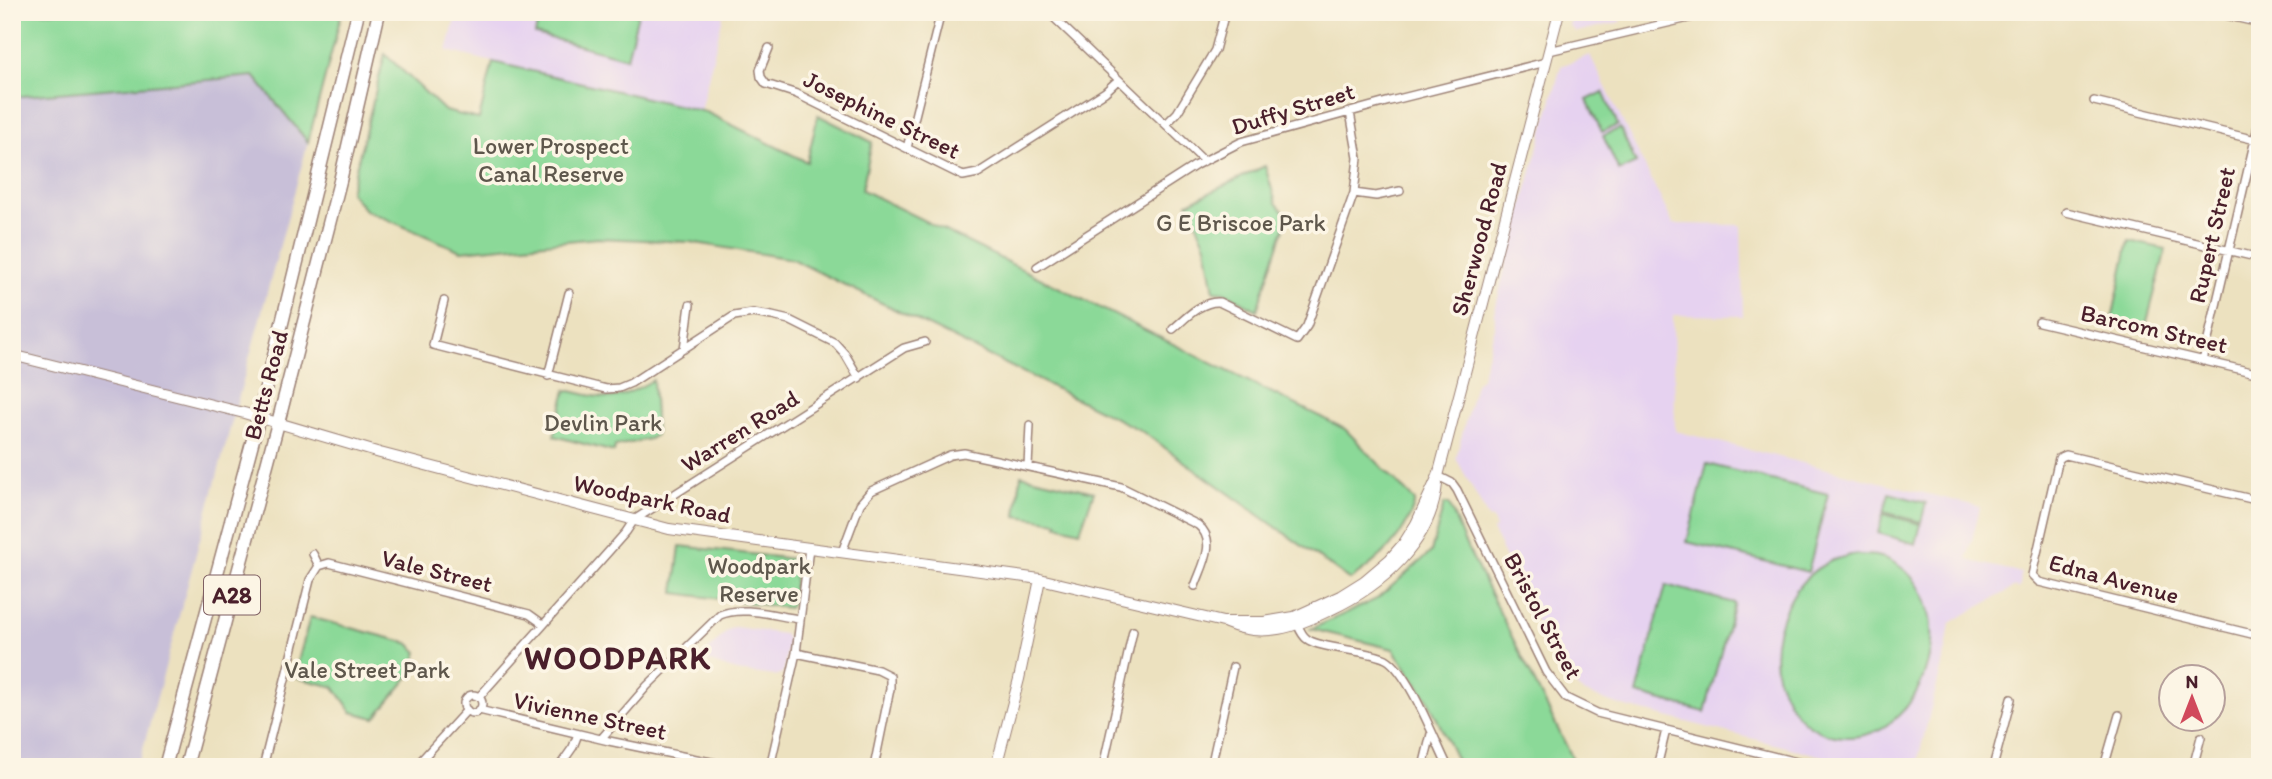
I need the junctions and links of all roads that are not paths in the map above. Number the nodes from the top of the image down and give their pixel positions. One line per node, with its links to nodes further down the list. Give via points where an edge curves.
1 (358, 12): 38 (highway, Betts Road / A28)
2 (379, 12): 39 (highway, Betts Road / A28)
3 (941, 12): 18 (street)
4 (1048, 12): 12 (street)
5 (1225, 12): 16 (street, via 1215,50)
6 (1559, 12): 11 (main road, Sherwood Road)
7 (1714, 12): 11 (street, Duffy Street)
8 (2212, 12): 9 (street)
9 (2260, 23)
10 (769, 48): 18 (street, Josephine Street, via 760,70 766,84 797,94)
11 (1547, 57): 14 (street, Duffy Street); 42 (main road, Sherwood Road)
12 (1118, 80): 16 (street); 18 (street, Josephine Street, via 975,174 958,174)
13 (2094, 102): 17 (street)
14 (1350, 112): 19 (street, Duffy Street, via 1247,139); 21 (street, via 1358,158)
15 (2260, 118): 17 (street, Rupert Street)
16 (1166, 124): 19 (street)
17 (2257, 140): 23 (street, Rupert Street)
18 (907, 148)
19 (1204, 161): 25 (street, Duffy Street)
20 (1401, 191): 21 (street, via 1376,196)
21 (1354, 193): 30 (street, via 1307,326 1297,340 1219,302 1198,309)
22 (2066, 212): 23 (street)
23 (2228, 251): 24 (street); 34 (street, Rupert Street)
24 (2260, 258)
25 (1037, 267)
26 (569, 293): 36 (street)
27 (444, 301): 36 (street, via 433,345)
28 (690, 305): 32 (street)
29 (2039, 322): 34 (street, Barcom Street)
30 (1172, 329)
31 (925, 342): 37 (street, Warren Road, via 909,346)
32 (684, 349): 36 (street, via 619,388); 37 (street, via 734,316 772,316 835,343)
33 (12, 355): 38 (main road, Woodpark Road)
34 (2203, 361): 35 (street, Barcom Street)
35 (2260, 374)
36 (548, 376)
37 (859, 378): 44 (street, Warren Road)
38 (259, 417): 39 (main road, Woodpark Road); 68 (highway, Betts Road / A28)
39 (278, 423): 44 (main road, Woodpark Road); 69 (highway, Betts Road / A28)
40 (1030, 425): 41 (street)
41 (1028, 466): 46 (street, via 958,453 879,485 860,504); 50 (street, via 1121,487 1198,525 1206,533 1208,547)
42 (1438, 476): 52 (main road, Sherwood Road, via 1431,513 1420,534 1397,558); 63 (street, Bristol Street, via 1457,490 1559,690 1577,705 1598,713)
43 (2260, 501): 55 (street, Edna Avenue, via 2066,455 2059,458 2032,576 2039,582)
44 (634, 520): 45 (main road, Woodpark Road); 53 (street, Warren Road)
45 (808, 548): 46 (main road, Woodpark Road); 51 (street)
46 (842, 552): 49 (main road, Woodpark Road)
47 (313, 554): 48 (street)
48 (319, 566): 53 (street, Vale Street, via 329,563 529,614); 70 (street, via 310,580)
49 (1040, 579): 52 (main road, Woodpark Road, via 1223,622); 76 (main road)
50 (1195, 586)
51 (799, 619): 56 (street); 67 (street, via 743,612 720,615 647,686)
52 (1296, 621): 65 (street, via 1311,641 1386,659 1416,698)
53 (543, 624): 58 (street, Warren Road)
54 (1133, 631): 77 (street)
55 (2260, 636)
56 (796, 653): 74 (street); 75 (street, via 890,676)
57 (1233, 667): 78 (street)
58 (479, 697): 60 (street, via 467,698); 61 (street)
59 (2011, 699): 83 (street)
60 (467, 710): 61 (street); 71 (street)
61 (479, 710): 64 (street, Vivienne Street)
62 (2119, 715): 84 (street)
63 (1666, 730): 81 (street); 82 (street, Bristol Street)
64 (578, 734): 67 (street, Vivienne Street); 72 (street)
65 (1432, 734): 79 (street); 80 (street)
66 (2201, 737): 85 (street)
67 (601, 739): 73 (street, Vivienne Street)
68 (164, 767)
69 (186, 767)
70 (263, 767)
71 (415, 767)
72 (559, 767)
73 (735, 767)
74 (770, 767)
75 (874, 767)
76 (996, 767)
77 (1103, 767)
78 (1211, 767)
79 (1423, 767)
80 (1448, 767)
81 (1657, 767)
82 (1817, 767)
83 (1993, 767)
84 (2104, 767)
85 (2193, 767)

